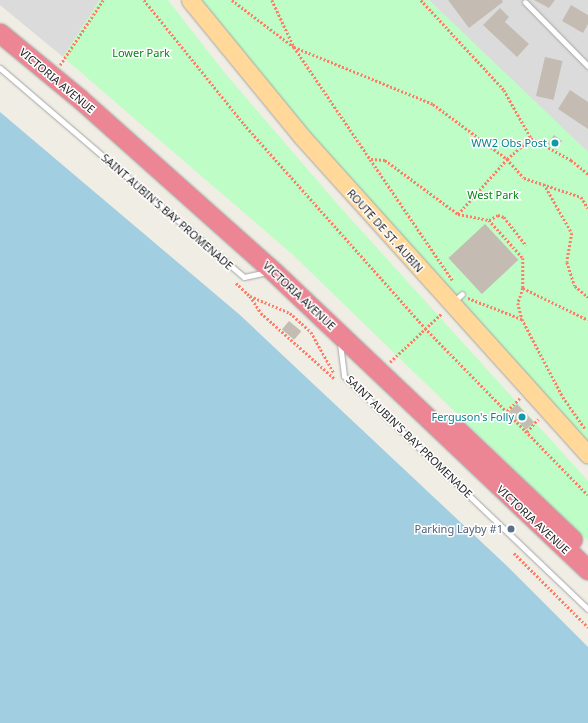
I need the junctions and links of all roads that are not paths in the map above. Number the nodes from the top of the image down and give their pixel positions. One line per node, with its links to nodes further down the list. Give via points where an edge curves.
1 (190, 0): 9 (main road, ROUTE DE ST. AUBIN, via 302,138 456,299)
2 (525, 2): 5 (lane)
3 (0, 20): 10 (highway, VICTORIA AVENUE, via 58,67 277,260 386,366)
4 (0, 32): 7 (highway, VICTORIA AVENUE, via 80,99)
5 (588, 66)
6 (0, 68): 7 (lane, via 244,276)
7 (273, 271): 8 (highway, VICTORIA AVENUE)
8 (339, 334): 11 (highway, VICTORIA AVENUE); 12 (lane, via 344,376)
9 (588, 455)
10 (588, 553)
11 (588, 570)
12 (588, 609)

